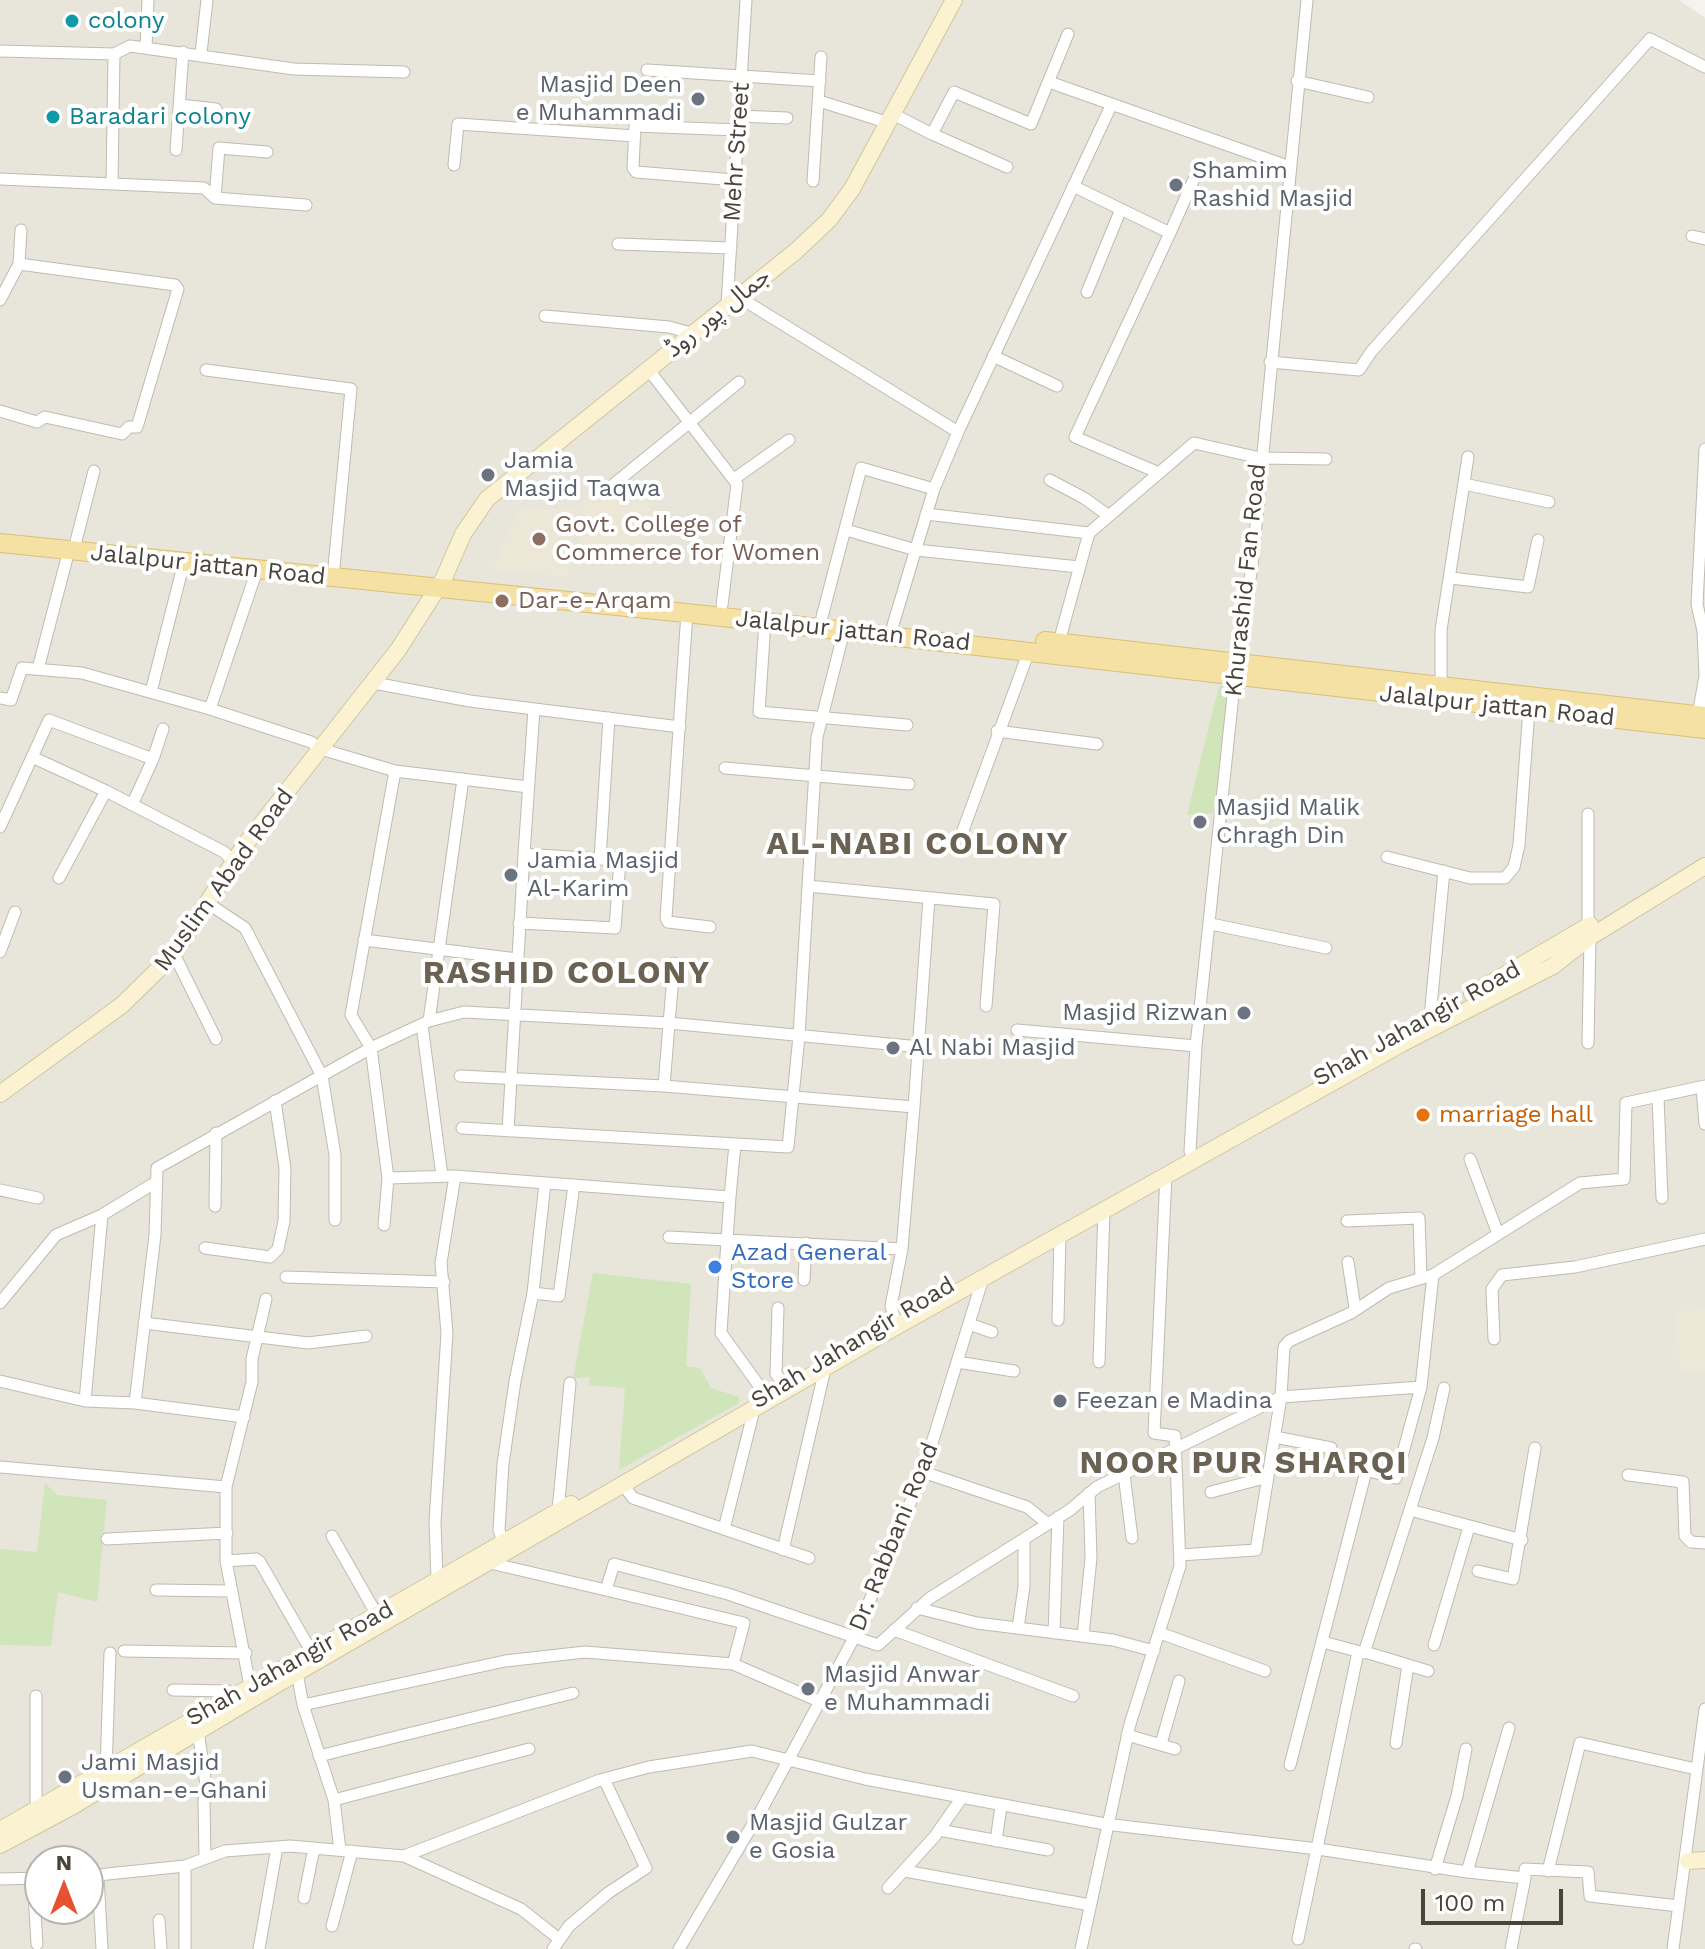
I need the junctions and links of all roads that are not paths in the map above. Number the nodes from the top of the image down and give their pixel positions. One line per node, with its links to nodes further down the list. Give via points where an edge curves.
1 (148, 0): 7 (street)
2 (207, 0): 10 (street)
3 (746, 0): 16 (street, Mehr Street)
4 (954, 0): 27 (street, جمال پور روڈ)
5 (1307, 0): 18 (street, Khurashid Fan Road)
6 (1068, 34): 19 (street)
7 (146, 47): 9 (street); 11 (street, via 130,46)
8 (0, 51): 11 (street)
9 (183, 52): 10 (street); 22 (street)
10 (201, 53): 15 (street, via 294,69)
11 (114, 54): 40 (street)
12 (821, 57): 17 (street)
13 (1705, 67): 58 (street, via 1650,39 1359,370)
14 (647, 70): 16 (street)
15 (404, 72)
16 (741, 75): 17 (street); 25 (street, Mehr Street)
17 (820, 81): 21 (street)
18 (1297, 81): 20 (street); 35 (street, Khurashid Fan Road)
19 (1049, 82): 23 (street); 29 (street, via 1031,124 954,92)
20 (1368, 97)
21 (819, 101): 27 (street); 38 (street)
22 (180, 105): 24 (street); 31 (street)
23 (1111, 106): 35 (street); 41 (street)
24 (216, 109)
25 (739, 116): 26 (street); 28 (street, Mehr Street)
26 (787, 118)
27 (888, 118): 29 (street); 54 (street, جمال پور روڈ, via 852,189 829,220)
28 (738, 130): 30 (street, via 639,124); 37 (street, Mehr Street)
29 (932, 134): 34 (street)
30 (635, 136): 33 (street, via 458,124); 37 (street, via 636,172)
31 (176, 150)
32 (267, 152): 42 (street, via 219,148)
33 (454, 165)
34 (1007, 167)
35 (1290, 167): 58 (street, Khurashid Fan Road)
36 (0, 179): 40 (street)
37 (735, 180): 50 (street, Mehr Street)
38 (813, 181)
39 (1193, 181): 46 (street)
40 (112, 184): 42 (street, via 204,188)
41 (1073, 186): 44 (street); 57 (street)
42 (215, 198): 43 (street)
43 (306, 205)
44 (1121, 209): 46 (street); 52 (street)
45 (21, 230): 51 (street)
46 (1170, 233): 72 (street, via 1075,437)
47 (1692, 236): 48 (street)
48 (1705, 239)
49 (618, 244): 50 (street)
50 (731, 248): 54 (street, Mehr Street)
51 (19, 264): 53 (street); 63 (street, via 178,289 137,427 122,434)
52 (1087, 292)
53 (0, 300)
54 (732, 300): 56 (street, جمال پور روڈ); 65 (street)
55 (545, 316): 56 (street)
56 (691, 333): 59 (street, جمال پور روڈ)
57 (993, 356): 62 (street); 65 (street)
58 (1270, 362): 69 (street, Khurashid Fan Road)
59 (648, 369): 64 (street); 94 (street, جمال پور روڈ, via 487,499 463,534)
60 (206, 370): 90 (street, via 351,389)
61 (739, 382): 64 (street)
62 (1057, 386)
63 (0, 411)
64 (690, 422): 73 (street); 75 (street)
65 (958, 432): 77 (street)
66 (789, 440): 73 (street)
67 (1705, 449): 95 (street)
68 (1468, 457): 76 (street)
69 (1260, 458): 70 (street); 72 (street, via 1194,443); 106 (street, Khurashid Fan Road, via 1252,566)
70 (1326, 459)
71 (94, 471): 86 (street)
72 (1159, 473): 80 (street)
73 (734, 479): 96 (street, via 737,484)
74 (1050, 480): 80 (street)
75 (614, 484)
76 (1464, 484): 78 (street); 93 (street)
77 (934, 489): 79 (street); 81 (street, via 861,468)
78 (1549, 502)
79 (926, 514): 83 (street); 87 (street)
80 (1109, 516): 83 (street)
81 (846, 530): 87 (street); 97 (street)
82 (0, 533): 86 (main road, Jalalpur jattan Road)
83 (1089, 533): 91 (street)
84 (1538, 540): 93 (street, via 1528,587)
85 (0, 543): 86 (main road, Jalalpur jattan Road)
86 (73, 545): 88 (main road, Jalalpur jattan Road); 105 (street)
87 (916, 550): 91 (street); 99 (street)
88 (133, 552): 89 (main road, Jalalpur jattan Road); 90 (main road, Jalalpur jattan Road)
89 (184, 562): 92 (main road, Jalalpur jattan Road); 109 (street)
90 (334, 567): 94 (main road, Jalalpur jattan Road)
91 (1079, 567): 101 (street)
92 (257, 570): 94 (main road, Jalalpur jattan Road); 111 (street)
93 (1451, 578): 108 (street, via 1441,630)
94 (441, 583): 96 (main road, Jalalpur jattan Road); 107 (street, Muslim Abad Road)
95 (1701, 593): 102 (street)
96 (705, 609): 97 (main road, Jalalpur jattan Road); 98 (main road, Jalalpur jattan Road); 119 (street)
97 (822, 617): 99 (main road, Jalalpur jattan Road)
98 (765, 622): 100 (main road, Jalalpur jattan Road); 115 (street, via 759,712)
99 (880, 627): 100 (main road, Jalalpur jattan Road); 101 (main road, Jalalpur jattan Road); 103 (main road, Jalalpur jattan Road)
100 (844, 631): 115 (street)
101 (1059, 642): 104 (main road, Jalalpur jattan Road)
102 (1704, 650): 117 (street)
103 (1029, 651): 104 (main road, Jalalpur jattan Road); 121 (street)
104 (1149, 659): 106 (main road, Jalalpur jattan Road)
105 (38, 669): 109 (street, via 82,673); 110 (street, via 22,668 11,700)
106 (1236, 670): 108 (main road, Jalalpur jattan Road); 113 (main road, Jalalpur jattan Road); 152 (street, Khurashid Fan Road)
107 (374, 683): 112 (street); 123 (street, Muslim Abad Road)
108 (1441, 686): 114 (main road, Jalalpur jattan Road)
109 (151, 692): 111 (street)
110 (0, 698)
111 (210, 709): 123 (street)
112 (534, 709): 116 (street); 131 (street)
113 (1529, 709): 114 (main road, Jalalpur jattan Road); 145 (street, via 1514,867 1505,878 1491,880)
114 (1600, 711): 117 (main road, Jalalpur jattan Road)
115 (821, 716): 118 (street); 128 (street)
116 (609, 718): 119 (street); 140 (street)
117 (1703, 720)
118 (907, 725)
119 (680, 727): 143 (street)
120 (163, 729): 125 (street)
121 (997, 731): 122 (street); 136 (street)
122 (1097, 744)
123 (321, 749): 127 (street); 141 (street, Muslim Abad Road)
124 (32, 757): 125 (street, via 49,720); 132 (street); 135 (street)
125 (153, 759): 133 (street)
126 (725, 768): 128 (street)
127 (395, 771): 129 (street); 155 (street)
128 (815, 775): 130 (street); 147 (street)
129 (463, 779): 131 (street); 157 (street)
130 (909, 784)
131 (528, 787): 137 (street)
132 (106, 791): 133 (street); 146 (street)
133 (132, 805): 141 (street)
134 (1588, 814): 154 (street)
135 (0, 827)
136 (962, 833)
137 (524, 854): 140 (street); 151 (street)
138 (1705, 854): 154 (street)
139 (1387, 857): 145 (street)
140 (600, 859): 142 (street)
141 (233, 861): 149 (street, Muslim Abad Road)
142 (620, 861): 143 (street); 151 (street, via 615,928)
143 (672, 864): 153 (street, via 668,922)
144 (1705, 866): 154 (street)
145 (1444, 871): 164 (street)
146 (59, 878)
147 (808, 886): 148 (street); 168 (street)
148 (929, 898): 162 (street, via 994,904); 172 (street)
149 (206, 902): 159 (street, Muslim Abad Road); 174 (street, via 245,928)
150 (15, 912): 158 (street)
151 (519, 923): 160 (street)
152 (1211, 924): 156 (street); 171 (street, Khurashid Fan Road)
153 (710, 927)
154 (1589, 931): 164 (street, via 1553,966); 170 (street)
155 (364, 940): 157 (street); 173 (street, via 351,1015)
156 (1326, 948)
157 (439, 949): 160 (street); 165 (street)
158 (0, 952)
159 (174, 954): 169 (street); 179 (street, Muslim Abad Road, via 122,1005)
160 (517, 959): 163 (street)
161 (674, 963): 166 (street)
162 (986, 1006)
163 (513, 1016): 165 (street, via 464,1012); 166 (street); 176 (street)
164 (1433, 1021): 189 (street)
165 (425, 1023): 173 (street); 192 (street)
166 (669, 1023): 168 (street); 177 (street)
167 (1017, 1030): 171 (street)
168 (799, 1036): 172 (street); 181 (street)
169 (216, 1039)
170 (1588, 1043)
171 (1196, 1046): 189 (street, Khurashid Fan Road)
172 (920, 1047): 183 (street)
173 (371, 1048): 174 (street); 194 (street)
174 (322, 1076): 182 (street); 205 (street, via 335,1155)
175 (460, 1076): 176 (street)
176 (511, 1077): 177 (street); 186 (street)
177 (664, 1086): 181 (street)
178 (1704, 1087): 180 (street); 184 (street)
179 (0, 1094)
180 (1658, 1097): 201 (street); 208 (street, via 1624,1106 1624,1179 1580,1183)
181 (792, 1098): 183 (street); 188 (street, via 788,1147)
182 (275, 1101): 187 (street); 214 (street, via 285,1168 278,1249 270,1257)
183 (914, 1107): 215 (street)
184 (1705, 1124)
185 (462, 1128): 186 (street)
186 (508, 1131): 188 (street)
187 (216, 1133): 195 (street, via 157,1168); 202 (street)
188 (735, 1144): 199 (street)
189 (1192, 1155): 191 (street, Shah Jahangir Road); 227 (street, Shah Jahangir Road)
190 (1470, 1159): 208 (street)
191 (1166, 1175): 203 (street, Shah Jahangir Road); 252 (street, via 1154,1433 1175,1435)
192 (442, 1176): 193 (street); 194 (street)
193 (455, 1176): 196 (street); 221 (street, via 441,1263)
194 (388, 1178): 207 (street)
195 (156, 1182): 204 (street); 229 (street)
196 (545, 1183): 197 (street); 222 (street)
197 (574, 1185): 199 (street); 222 (street, via 559,1296)
198 (0, 1190): 200 (street)
199 (730, 1197): 212 (street)
200 (38, 1198)
201 (1662, 1198)
202 (215, 1206)
203 (1104, 1210): 209 (street, Shah Jahangir Road); 236 (street)
204 (102, 1215): 224 (street, via 56,1235); 246 (street)
205 (335, 1220)
206 (1347, 1221): 218 (street, via 1419,1218)
207 (384, 1225)
208 (1498, 1234): 218 (street)
209 (1060, 1235): 219 (street, Shah Jahangir Road); 228 (street)
210 (669, 1237): 212 (street)
211 (1705, 1239): 234 (street, via 1575,1267 1502,1275 1492,1289)
212 (727, 1240): 213 (street); 244 (street, via 721,1333)
213 (806, 1243): 215 (street); 220 (street)
214 (205, 1248)
215 (902, 1249): 227 (street, via 891,1306)
216 (1348, 1262): 226 (street)
217 (286, 1277): 221 (street)
218 (1427, 1277): 226 (street, via 1389,1288); 242 (street)
219 (983, 1278): 230 (street, Dr. Rabbani Road); 237 (street, Shah Jahangir Road)
220 (804, 1280)
221 (444, 1282): 282 (street, via 447,1333 435,1522)
222 (533, 1293): 274 (street, via 503,1464)
223 (266, 1299): 233 (street)
224 (0, 1303)
225 (778, 1308): 241 (street, via 776,1374)
226 (1355, 1308): 245 (street, via 1286,1343)
227 (894, 1316): 241 (street, Shah Jahangir Road)
228 (1058, 1320)
229 (144, 1323): 233 (street); 247 (street)
230 (969, 1324): 231 (street); 235 (street, Dr. Rabbani Road)
231 (992, 1332)
232 (366, 1336): 233 (street, via 308,1343)
233 (257, 1339): 249 (street)
234 (1494, 1339)
235 (957, 1362): 238 (street); 255 (street, Dr. Rabbani Road)
236 (1099, 1362)
237 (825, 1369): 248 (street, Shah Jahangir Road); 276 (street)
238 (1014, 1371)
239 (0, 1381): 246 (street)
240 (570, 1383): 264 (street)
241 (783, 1383): 244 (street, Shah Jahangir Road)
242 (1421, 1387): 245 (street); 254 (street, via 1396,1478)
243 (1444, 1388): 263 (street)
244 (765, 1394): 264 (street, Shah Jahangir Road)
245 (1281, 1397): 250 (street); 252 (street, via 1181,1443)
246 (85, 1401): 247 (street)
247 (135, 1403): 249 (street)
248 (754, 1410): 259 (street, Shah Jahangir Road); 267 (street)
249 (244, 1417): 260 (street)
250 (1275, 1437): 254 (street, via 1331,1448 1331,1461); 258 (street)
251 (1535, 1448): 273 (street)
252 (1175, 1452): 256 (street); 277 (street)
253 (0, 1467): 260 (street)
254 (1366, 1471): 294 (street)
255 (923, 1472): 265 (street); 292 (street, Dr. Rabbani Road)
256 (1124, 1474): 262 (street); 270 (street)
257 (1628, 1475): 275 (street, via 1683,1482 1685,1536)
258 (1268, 1477): 261 (street); 277 (street, via 1256,1550)
259 (624, 1486): 267 (street, via 633,1498); 280 (street, Shah Jahangir Road)
260 (226, 1487): 268 (street)
261 (1211, 1492)
262 (1089, 1493): 265 (street); 293 (street, via 1091,1558)
263 (1410, 1510): 266 (street); 299 (street)
264 (558, 1511): 274 (street, Shah Jahangir Road)
265 (1053, 1521): 272 (street); 290 (street)
266 (1469, 1527): 273 (street); 295 (street)
267 (724, 1529): 276 (street)
268 (227, 1533): 271 (street); 279 (street)
269 (332, 1536): 287 (street)
270 (1132, 1538)
271 (107, 1539)
272 (1024, 1539): 286 (street); 288 (street)
273 (1522, 1540): 281 (street, via 1513,1579)
274 (503, 1542): 282 (street, Shah Jahangir Road)
275 (1705, 1543)
276 (783, 1550): 278 (street)
277 (1180, 1555): 291 (street)
278 (809, 1558)
279 (226, 1561): 285 (street); 297 (street, via 260,1562)
280 (490, 1563): 284 (street); 306 (street, Shah Jahangir Road)
281 (1478, 1571)
282 (437, 1579): 287 (street, Shah Jahangir Road)
283 (156, 1590): 285 (street)
284 (606, 1590): 292 (street, via 614,1564); 302 (street, via 744,1623)
285 (230, 1591): 301 (street)
286 (917, 1608): 288 (street); 289 (street)
287 (377, 1615): 297 (street, Shah Jahangir Road)
288 (1018, 1628): 290 (street)
289 (894, 1630): 292 (street, via 878,1645); 313 (street)
290 (1054, 1633): 293 (street)
291 (1160, 1633): 298 (street); 304 (street)
292 (855, 1636): 314 (street, Dr. Rabbani Road)
293 (1083, 1636): 298 (street)
294 (1323, 1642): 299 (street); 327 (street)
295 (1434, 1645)
296 (124, 1651): 301 (street)
297 (311, 1651): 308 (street, Shah Jahangir Road)
298 (1154, 1651): 319 (street)
299 (1361, 1652): 303 (street); 344 (street)
300 (110, 1653): 328 (street)
301 (246, 1653): 308 (street)
302 (733, 1664): 314 (street); 315 (street, via 585,1652 505,1661)
303 (1408, 1665): 305 (street); 320 (street)
304 (1265, 1671)
305 (1428, 1671)
306 (297, 1673): 315 (street); 318 (street, Shah Jahangir Road)
307 (1179, 1681): 321 (street)
308 (250, 1686): 311 (street, Shah Jahangir Road)
309 (173, 1690): 311 (street)
310 (573, 1693): 325 (street)
311 (234, 1694): 328 (street, Shah Jahangir Road)
312 (36, 1696): 336 (street)
313 (1073, 1696)
314 (821, 1702): 326 (street, Dr. Rabbani Road)
315 (303, 1705): 325 (street)
316 (1705, 1709): 329 (street)
317 (1509, 1728): 354 (street)
318 (198, 1731): 331 (street); 341 (street, Shah Jahangir Road)
319 (1127, 1735): 321 (street); 337 (street)
320 (1396, 1743)
321 (1161, 1744): 323 (street)
322 (529, 1749): 334 (street)
323 (1175, 1749)
324 (1466, 1749): 351 (street)
325 (319, 1756): 334 (street)
326 (791, 1758): 330 (street, via 752,1751 715,1754); 332 (street); 374 (street, Dr. Rabbani Road)
327 (1290, 1765)
328 (106, 1769): 336 (street, Shah Jahangir Road)
329 (1696, 1769): 349 (street); 353 (street, via 1580,1743)
330 (604, 1779): 347 (street); 369 (street, via 646,1868 608,1893)
331 (206, 1785)
332 (961, 1799): 335 (street); 339 (street)
333 (204, 1800): 348 (street)
334 (334, 1800): 346 (street)
335 (1001, 1806): 337 (street); 340 (street)
336 (40, 1809): 338 (street, Shah Jahangir Road)
337 (1105, 1824): 344 (street); 361 (street)
338 (0, 1830)
339 (939, 1830): 340 (street); 352 (street)
340 (996, 1841): 345 (street)
341 (0, 1845)
342 (277, 1847): 343 (street); 348 (street); 373 (street)
343 (314, 1848): 346 (street); 360 (street)
344 (1318, 1849): 351 (street); 367 (street)
345 (1048, 1850)
346 (346, 1851): 347 (street); 366 (street)
347 (404, 1856): 369 (street, via 521,1909)
348 (205, 1858): 350 (street)
349 (1696, 1860): 362 (street)
350 (185, 1866): 355 (street); 372 (street)
351 (1435, 1869): 354 (street)
352 (905, 1871): 359 (street); 361 (street)
353 (1548, 1871): 357 (street, via 1525,1869); 362 (street, via 1590,1873 1590,1896)
354 (1467, 1872): 357 (street)
355 (104, 1875)
356 (24, 1878): 358 (street)
357 (1525, 1878): 376 (street)
358 (0, 1879)
359 (888, 1888)
360 (304, 1898)
361 (1090, 1905): 375 (street)
362 (1679, 1906): 377 (street)
363 (159, 1920): 371 (street)
364 (37, 1925): 368 (street)
365 (99, 1925): 370 (street)
366 (332, 1926)
367 (1298, 1939)
368 (37, 1944)
369 (556, 1944)
370 (102, 1949)
371 (161, 1949)
372 (185, 1949)
373 (259, 1949)
374 (679, 1949)
375 (1081, 1949)
376 (1511, 1949)
377 (1673, 1949)

